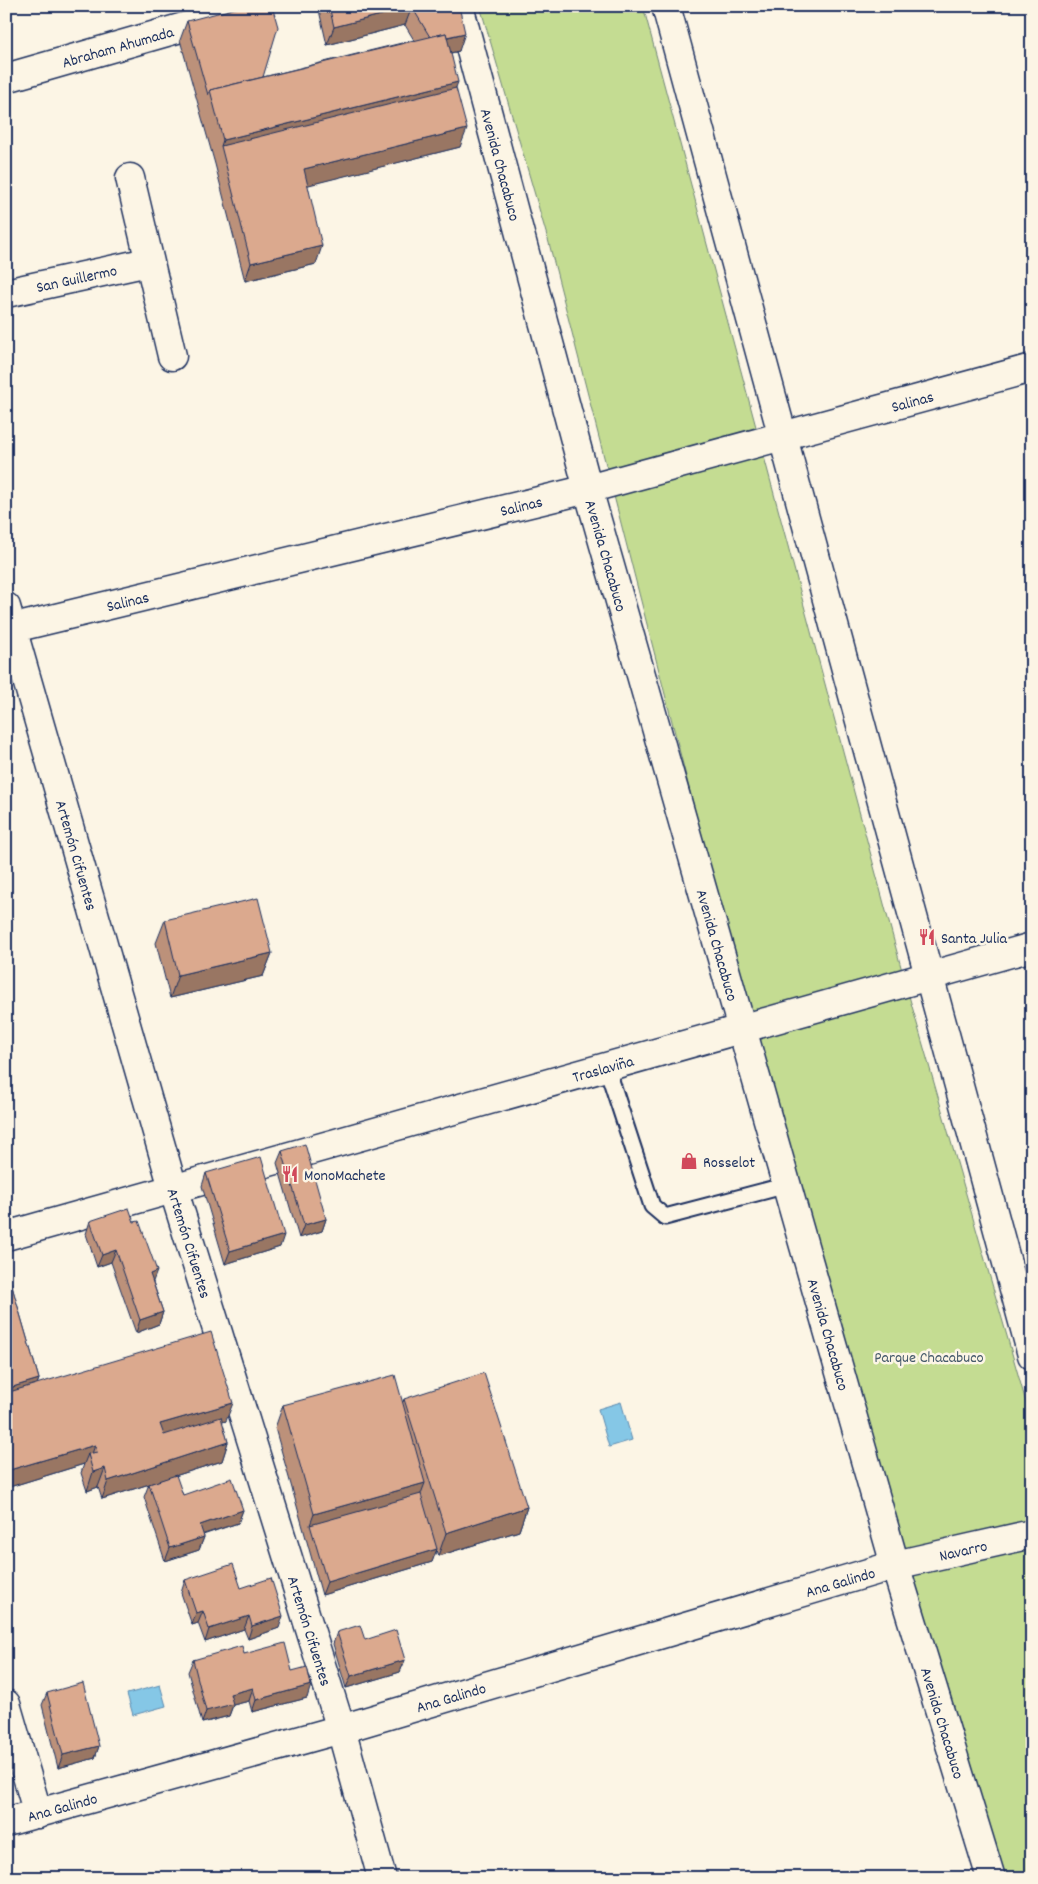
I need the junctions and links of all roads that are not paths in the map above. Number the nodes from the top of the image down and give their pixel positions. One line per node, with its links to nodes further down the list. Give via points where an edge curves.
1 (257, 6): 4 (street, Abraham Ahumada)
2 (459, 6): 11 (street, Avenida Chacabuco)
3 (666, 6): 10 (street)
4 (6, 78)
5 (130, 178): 6 (street)
6 (148, 262): 7 (street, San Guillermo); 8 (street)
7 (6, 293)
8 (172, 356)
9 (1032, 368): 10 (street, Salinas)
10 (782, 437): 11 (street, Salinas); 14 (street)
11 (588, 489): 12 (street, Salinas); 15 (street, Avenida Chacabuco)
12 (8, 622): 18 (street, Artemón Cifuentes)
13 (1032, 947): 14 (street, Traslaviña)
14 (928, 975): 15 (street, Traslaviña); 20 (street)
15 (742, 1027): 16 (street, Traslaviña); 17 (street, Avenida Chacabuco)
16 (606, 1066): 17 (lane, via 652,1206 665,1217); 18 (street, Traslaviña)
17 (787, 1185): 22 (street, Avenida Chacabuco)
18 (173, 1188): 19 (street, Traslaviña); 24 (street, Artemón Cifuentes)
19 (6, 1236)
20 (1032, 1355)
21 (1032, 1534): 22 (street, Navarro)
22 (895, 1564): 24 (street, Ana Galindo); 28 (street, Avenida Chacabuco)
23 (6, 1704): 25 (street)
24 (341, 1729): 25 (street, Ana Galindo); 27 (street, Artemón Cifuentes)
25 (38, 1814): 26 (street, Ana Galindo)
26 (6, 1822)
27 (382, 1878)
28 (991, 1878)

